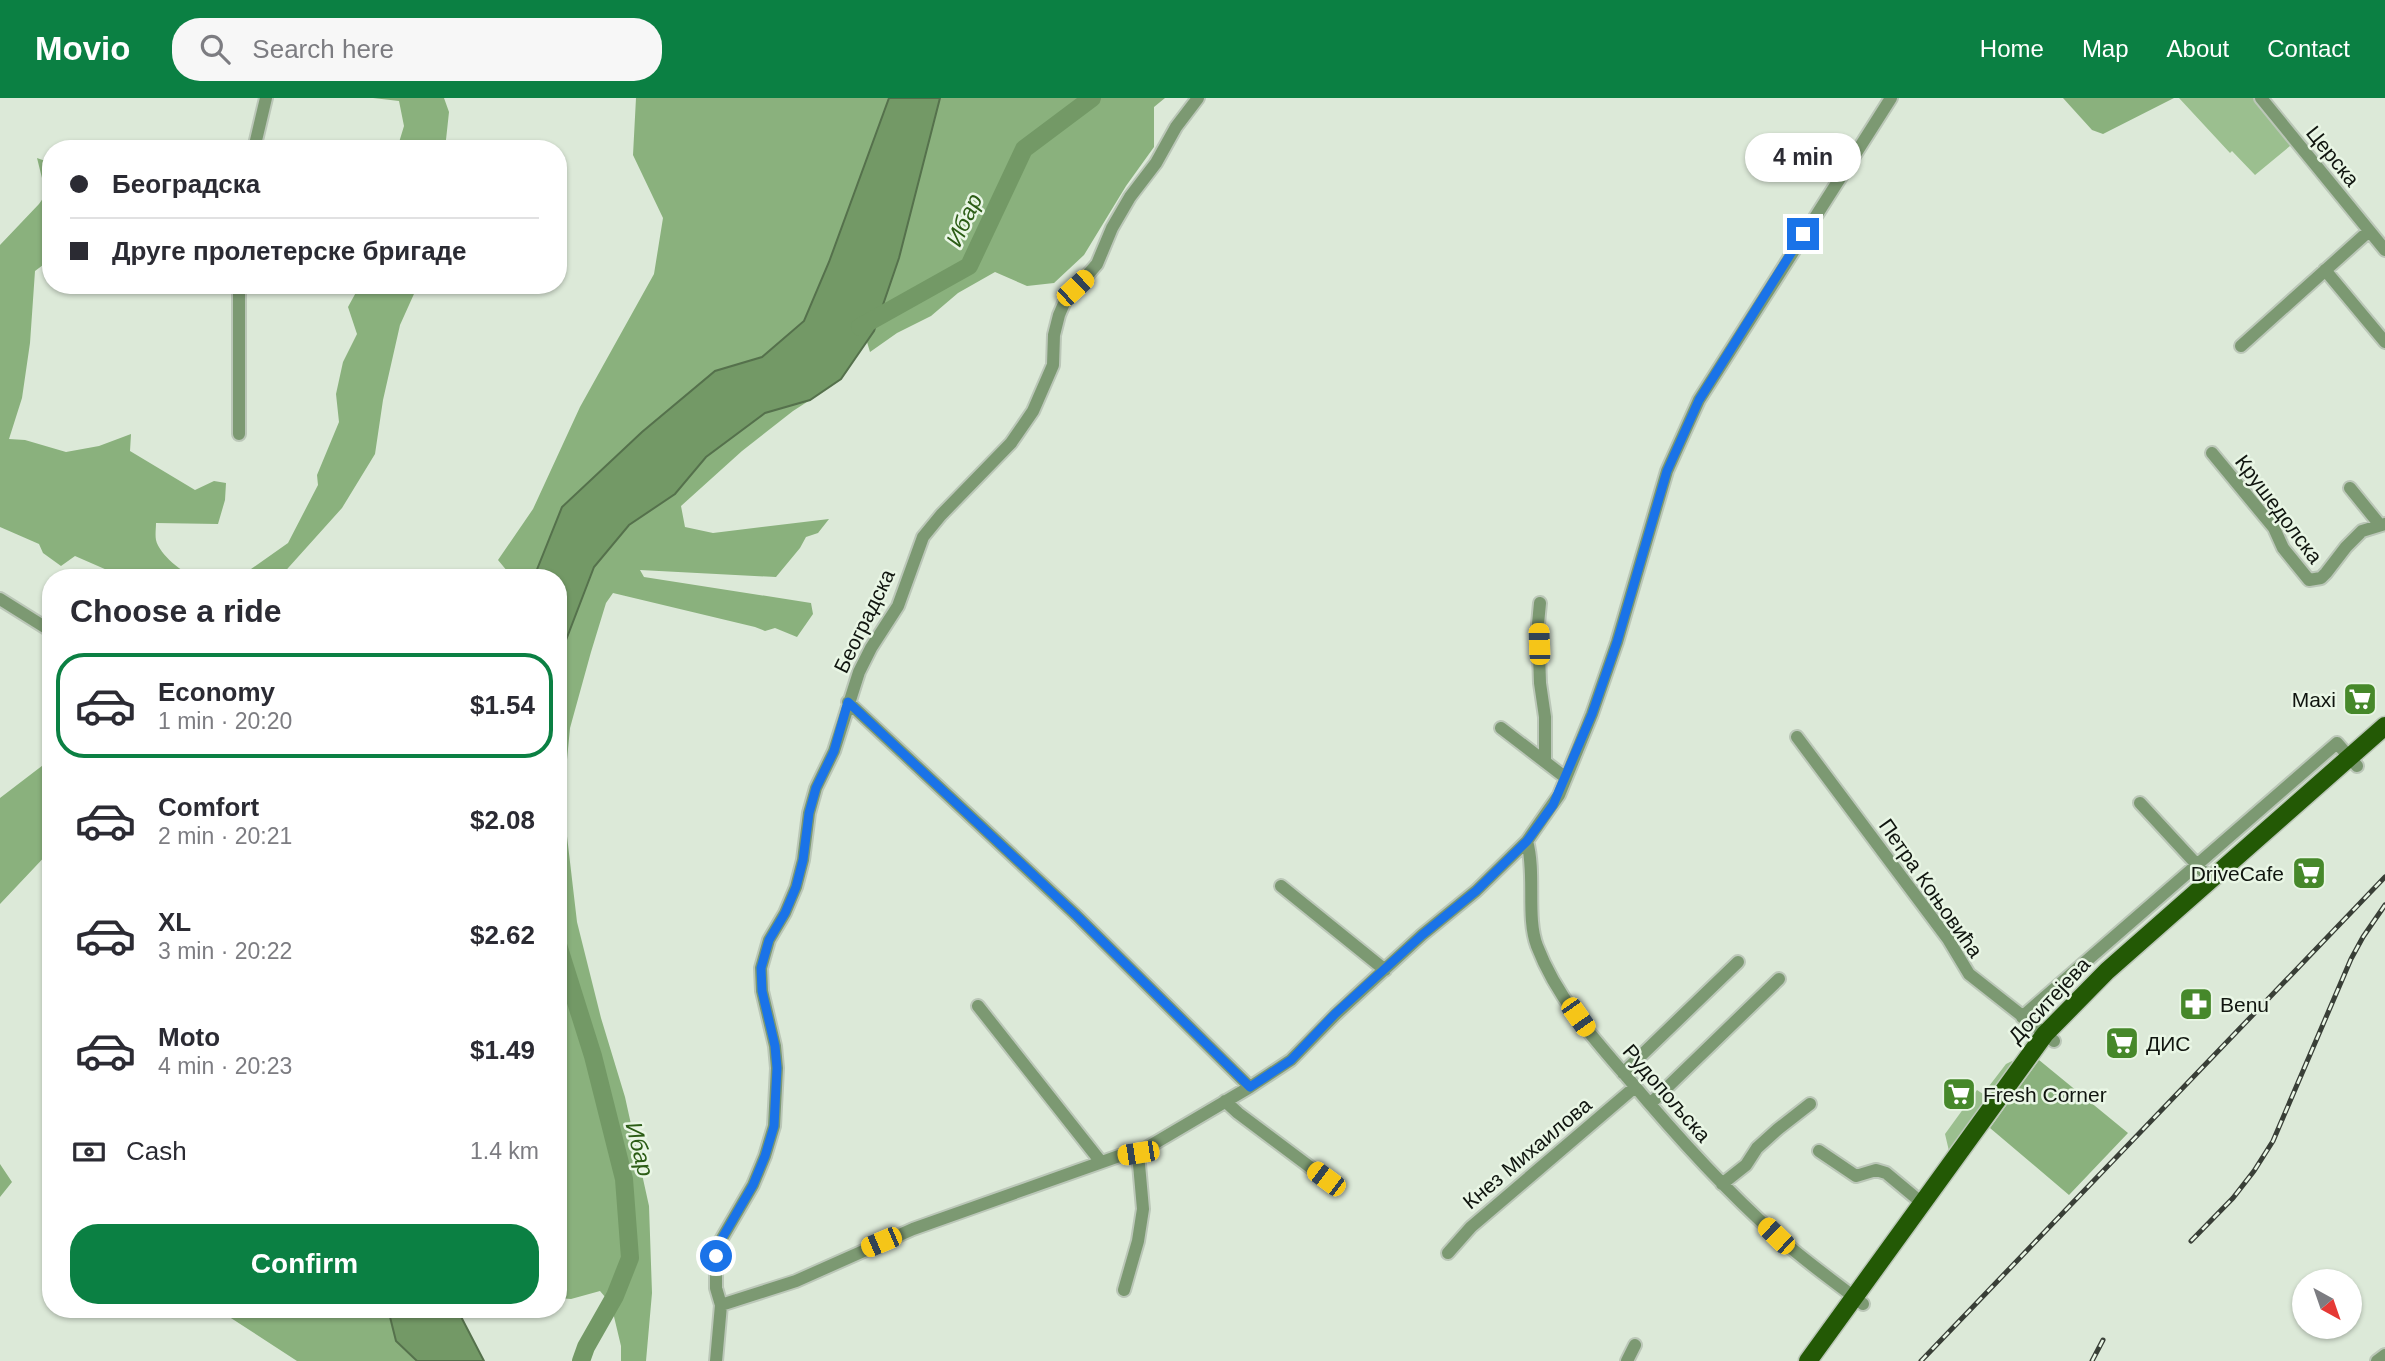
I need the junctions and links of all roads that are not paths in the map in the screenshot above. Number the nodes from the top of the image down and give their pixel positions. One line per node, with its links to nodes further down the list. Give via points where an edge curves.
1 (267, 98): 5 (street)
2 (1198, 98): 19 (street, Београдска, via 1130,197 1097,264 1065,301 1054,335 1053,365 1033,411 1011,443 923,537 898,606 871,648)
3 (1891, 98): 26 (street, via 1699,400 1667,471 1617,642)
4 (2262, 98): 6 (street, Церска)
5 (256, 140)
6 (2376, 233): 7 (street, Церска); 8 (street)
7 (2385, 250)
8 (2325, 270): 10 (street); 11 (street)
9 (239, 294): 12 (street)
10 (2385, 342)
11 (2241, 346)
12 (239, 434)
13 (2212, 453): 15 (street, Крушедолска, via 2274,528 2283,548 2309,580 2321,578 2362,531)
14 (2350, 488): 15 (street, Крушедолска)
15 (2382, 524)
16 (0, 599): 18 (street)
17 (1540, 603): 25 (street)
18 (42, 625)
19 (848, 702): 39 (street, via 1076,915); 53 (street, Београдска, via 834,751 816,788 796,887 769,940 761,968 777,1068 774,1126 753,1185 716,1256)
20 (2385, 726): 24 (main road, Доситејева)
21 (1501, 728): 25 (street)
22 (1797, 737): 36 (street, Петра Коњовића, via 1948,939 1969,974)
23 (2385, 741): 24 (main road, Доситејева)
24 (2353, 761): 29 (street, via 2337,743); 30 (main road, Доситејева); 37 (main road, Доситејева)
25 (1545, 762): 26 (street)
26 (1566, 778): 28 (street)
27 (2140, 803): 29 (street)
28 (1527, 841): 33 (street); 38 (street, Рудопољска, via 1536,944 1558,988)
29 (2196, 864): 30 (street); 36 (street)
30 (2211, 880): 37 (main road, Доситејева, via 2107,971)
31 (1282, 886): 33 (street)
32 (1738, 962): 38 (street)
33 (1385, 970): 39 (street, via 1291,1060)
34 (1779, 979): 42 (street)
35 (978, 1006): 46 (street)
36 (2022, 1017): 37 (street, Петра Коњовића)
37 (2049, 1037): 49 (main road, Доситејева); 52 (main road, Доситејева)
38 (1623, 1073): 40 (street, Рудопољска)
39 (1250, 1087): 41 (street)
40 (1635, 1087): 42 (street, Рудопољска); 50 (street, Кнез Михаилова, via 1471,1227)
41 (1225, 1101): 45 (street); 47 (street)
42 (1650, 1104): 48 (street, Рудопољска)
43 (1810, 1104): 48 (street)
44 (1819, 1150): 49 (street, via 1856,1176 1876,1170 1885,1173)
45 (1138, 1153): 46 (street); 51 (street, via 1143,1209)
46 (1101, 1162): 53 (street, via 913,1229 796,1281)
47 (1326, 1179)
48 (1722, 1184): 52 (street, Рудопољска, via 1776,1236)
49 (1922, 1203): 52 (main road, Доситејева)
50 (1448, 1253)
51 (1124, 1290)
52 (1859, 1301): 58 (main road, Доситејева); 59 (main road, Доситејева)
53 (721, 1305): 56 (street, Београдска)
54 (1635, 1345): 57 (street)
55 (2385, 1355): 60 (street)
56 (716, 1361)
57 (1627, 1361)
58 (1808, 1361)
59 (1822, 1361)
60 (2377, 1361)

